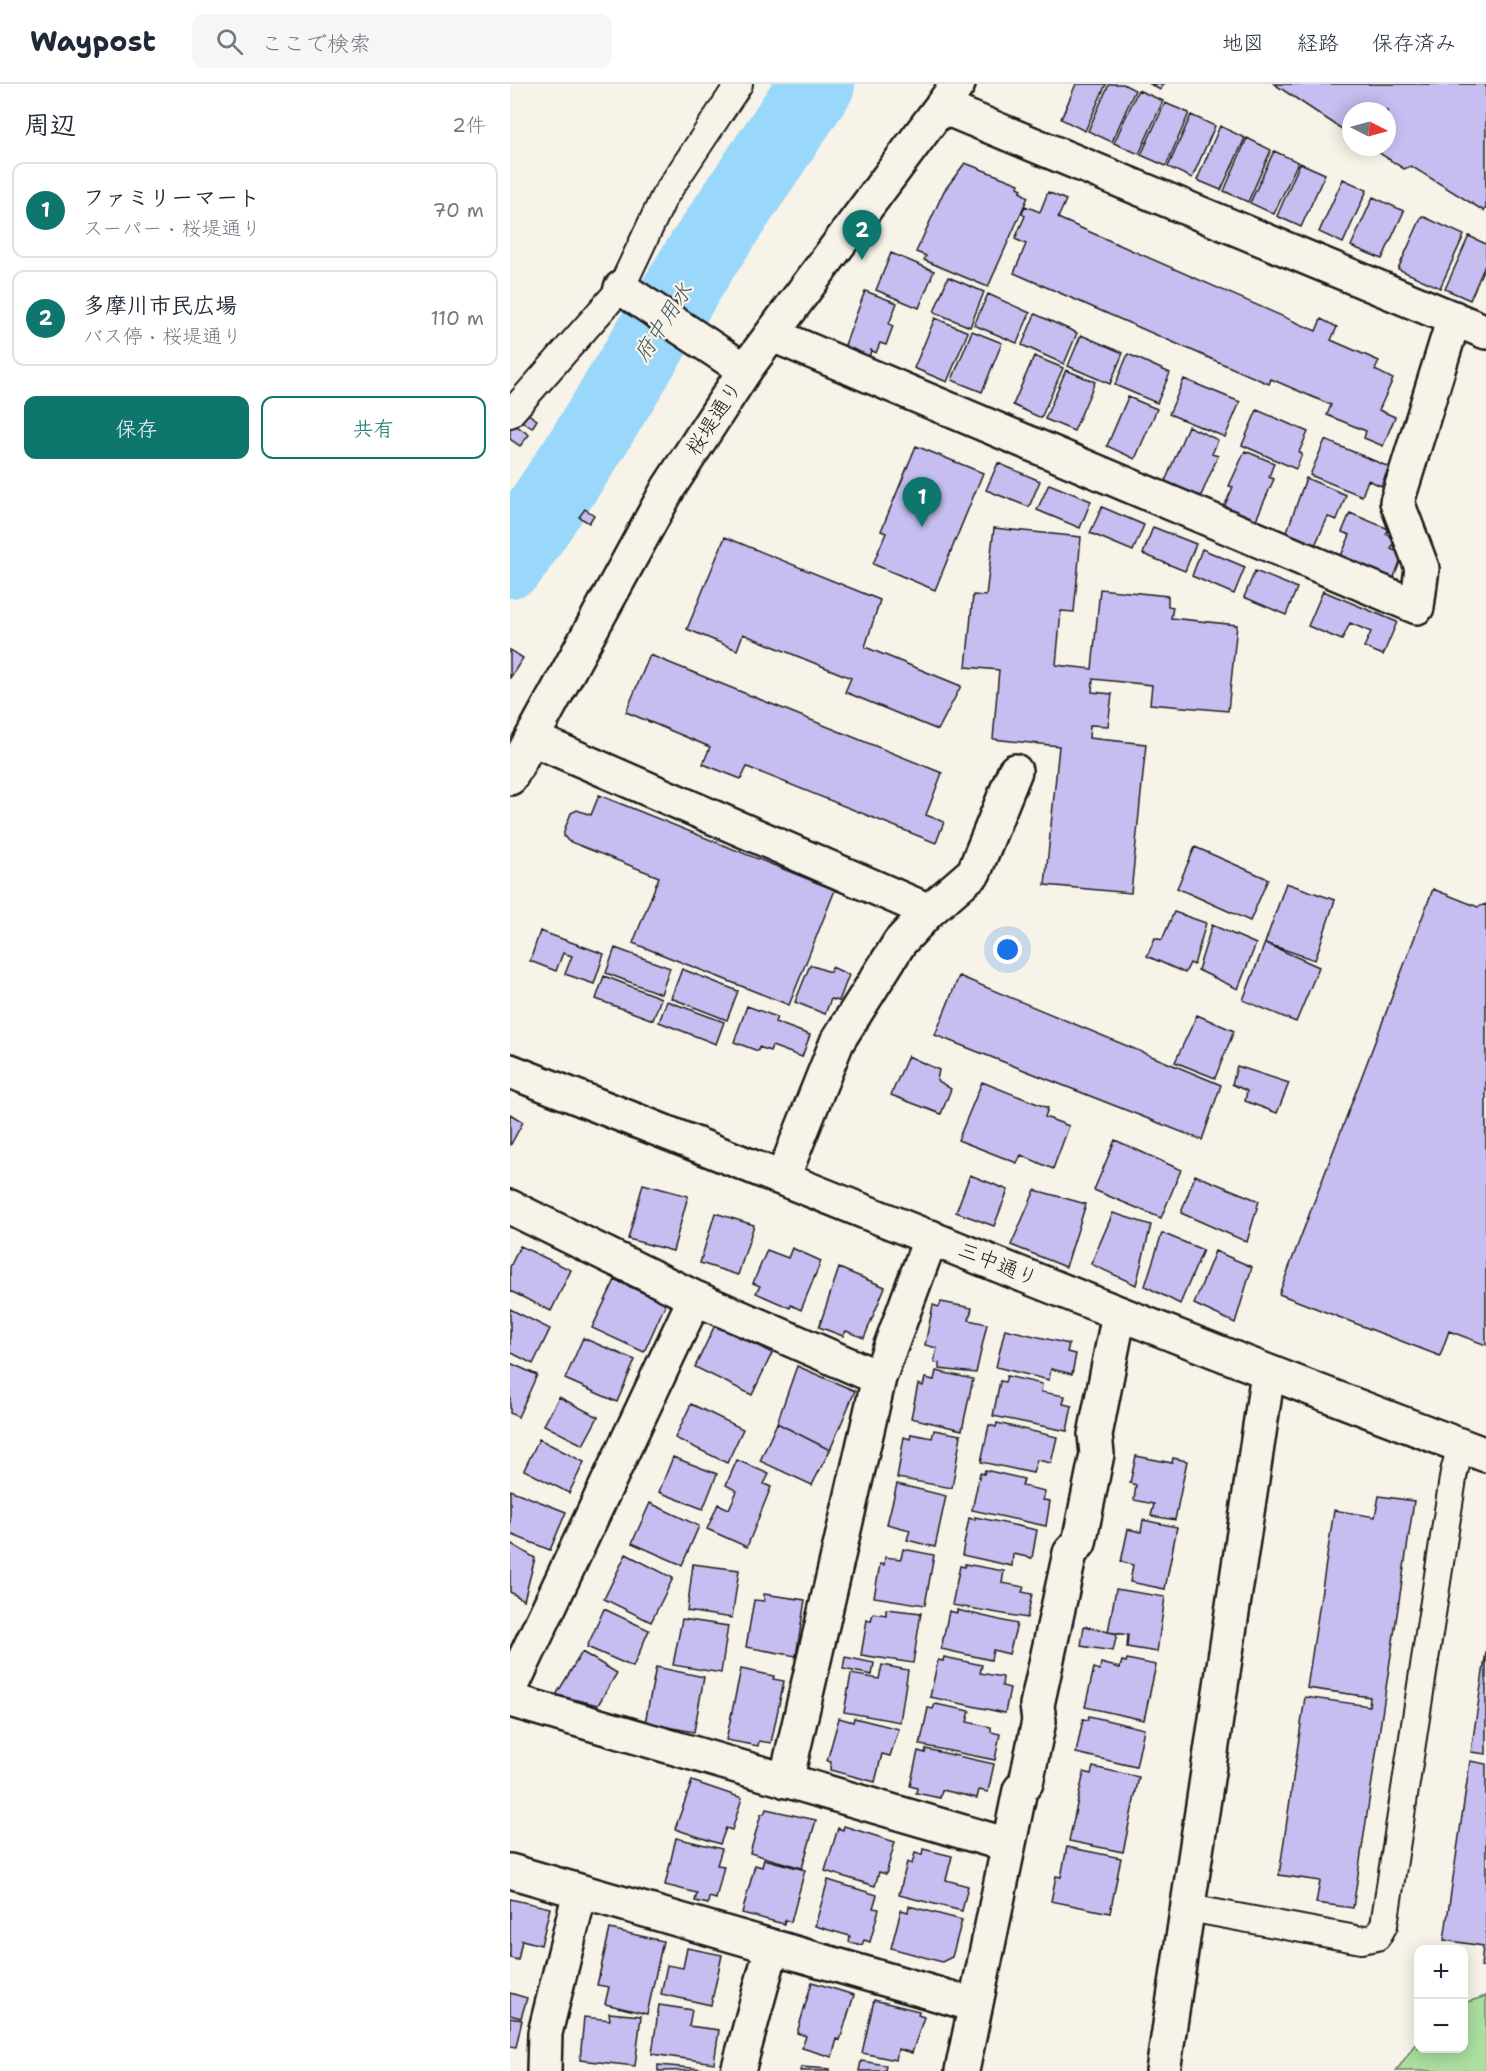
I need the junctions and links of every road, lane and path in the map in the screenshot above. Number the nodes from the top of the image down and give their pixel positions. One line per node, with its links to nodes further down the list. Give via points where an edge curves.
1 (739, 84): 3 (lane, via 664,197)
2 (950, 96): 4 (street); 6 (street, 桜堤通り)
3 (628, 293): 7 (street); 8 (lane)
4 (1454, 318): 5 (street); 6 (street, via 1397,502 1422,568 1417,607)
5 (1486, 332)
6 (773, 336): 7 (street, 桜堤通り)
7 (746, 370): 9 (street, 桜堤通り, via 669,487)
8 (510, 414)
9 (533, 739): 11 (street, 桜堤通り); 12 (street)
10 (1015, 771): 12 (street, via 974,872)
11 (510, 778)
12 (929, 911): 14 (street, via 900,942 837,1042)
13 (510, 1071): 14 (street, 三中通り)
14 (783, 1177): 16 (street, 三中通り)
15 (510, 1208): 17 (street)
16 (931, 1237): 18 (street, 三中通り); 20 (street)
17 (695, 1298): 20 (street); 22 (street)
18 (1119, 1314): 19 (street, 三中通り); 25 (street, via 1079,1543 1070,1553 1037,1705 1037,1731)
19 (1268, 1372): 21 (street, 三中通り); 28 (street)
20 (879, 1378): 24 (street)
21 (1474, 1451): 28 (lane, via 1454,1472 1384,1925 1377,1937 1361,1940)
22 (510, 1690)
23 (510, 1700): 24 (street)
24 (786, 1781): 25 (street)
25 (1008, 1845): 30 (street)
26 (510, 1871): 27 (street)
27 (580, 1893): 29 (street); 31 (street, via 545,2033)
28 (1189, 1908): 34 (street)
29 (772, 1947): 30 (street); 32 (street)
30 (975, 2005): 33 (street)
31 (544, 2071)
32 (738, 2071)
33 (962, 2071)
34 (1163, 2071)

